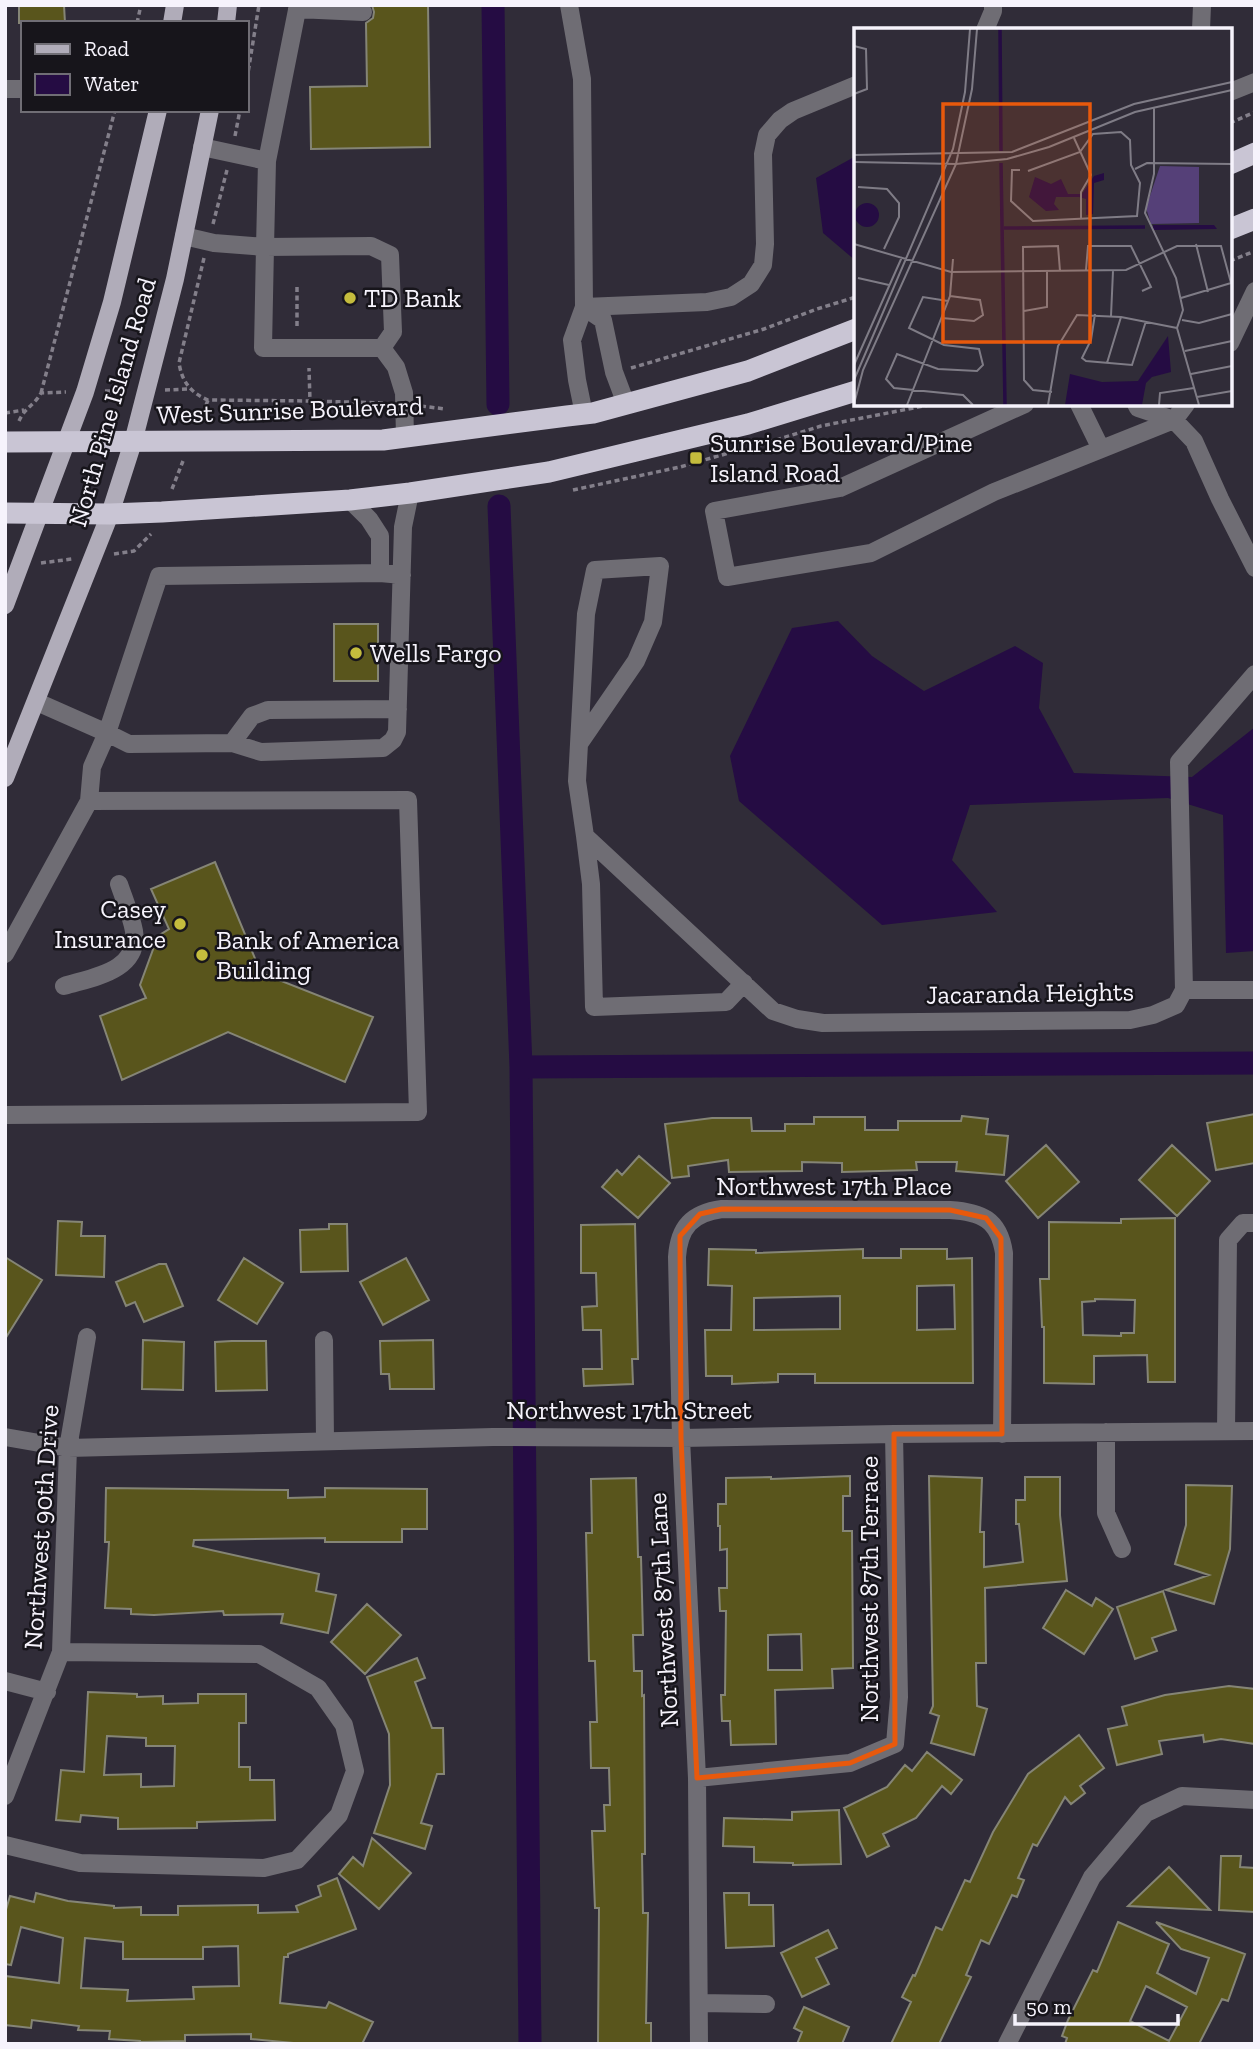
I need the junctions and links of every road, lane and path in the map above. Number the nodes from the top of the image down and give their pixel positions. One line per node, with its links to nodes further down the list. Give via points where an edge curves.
1 (259, 5): 9 (path)
2 (569, 5): 34 (street, via 582,79)
3 (993, 5): 7 (street)
4 (1202, 5): 8 (street)
5 (297, 7): 6 (street); 22 (street)
6 (363, 12)
7 (986, 28)
8 (1201, 28)
9 (248, 73)
10 (1255, 82): 12 (street)
11 (854, 86): 34 (street, via 793,111 767,135 763,265 751,284 731,297 707,302)
12 (1232, 91)
13 (114, 112): 42 (path)
14 (158, 112): 55 (main road, North Pine Island Road, via 112,302)
15 (210, 112): 19 (main road, North Pine Island Road)
16 (240, 112): 20 (path)
17 (1255, 112): 18 (path)
18 (1232, 122)
19 (202, 147): 20 (street); 26 (main road, North Pine Island Road)
20 (231, 153): 22 (street); 27 (path)
21 (1255, 153): 23 (highway)
22 (267, 161): 28 (street)
23 (1232, 163)
24 (1255, 219): 25 (highway)
25 (1232, 228)
26 (184, 236): 27 (street); 57 (main road, North Pine Island Road)
27 (208, 242): 28 (street); 43 (path, via 179,363 187,386 208,400)
28 (265, 247): 38 (street, via 263,348); 39 (street, via 371,246 390,255 393,332)
29 (1255, 251): 30 (path)
30 (1232, 260)
31 (297, 287): 38 (path, via 298,331 308,331)
32 (1255, 290): 35 (street)
33 (854, 299): 40 (path)
34 (584, 307): 40 (street, via 603,320); 53 (street, via 572,340)
35 (1247, 322): 37 (street)
36 (854, 330): 45 (highway, West Sunrise Boulevard, via 748,371)
37 (1232, 341)
38 (309, 348): 39 (street); 43 (path)
39 (382, 348): 44 (street, via 396,367)
40 (614, 372): 45 (street)
41 (854, 392): 59 (highway, via 748,424 549,472)
42 (41, 393)
43 (310, 401): 44 (path)
44 (404, 404): 49 (path); 54 (street)
45 (626, 404): 53 (highway, West Sunrise Boulevard)
46 (1021, 406): 58 (street, via 840,488 714,512 727,577 871,553 994,492)
47 (1080, 406): 58 (street)
48 (1137, 406): 51 (street)
49 (439, 409)
50 (24, 410): 52 (path)
51 (1173, 412): 58 (street); 64 (street, via 1194,441)
52 (5, 414)
53 (575, 415): 54 (highway, West Sunrise Boulevard)
54 (416, 436): 57 (highway, West Sunrise Boulevard)
55 (67, 441): 56 (highway, West Sunrise Boulevard); 57 (highway, West Sunrise Boulevard); 62 (main road, North Pine Island Road)
56 (5, 442)
57 (134, 442): 63 (main road, North Pine Island Road)
58 (1101, 449)
59 (410, 493): 60 (highway); 66 (street, via 403,527)
60 (350, 500): 63 (highway); 65 (street, via 380,536)
61 (5, 513): 62 (highway)
62 (40, 513): 63 (highway); 67 (main road, North Pine Island Road)
63 (110, 514): 69 (main road, North Pine Island Road)
64 (1255, 568)
65 (380, 573): 66 (street); 71 (street, via 159,576)
66 (402, 575): 70 (street)
67 (5, 605)
68 (1255, 674): 81 (street, via 1179,762)
69 (37, 702): 71 (street); 74 (main road, North Pine Island Road)
70 (398, 709): 72 (street, via 268,710 253,716); 72 (street, via 397,732 383,748 261,752)
71 (107, 733): 72 (street, via 129,744); 75 (street, via 92,766)
72 (232, 743)
73 (579, 744): 73 (street, via 586,614 595,570 660,566 653,622 636,661); 76 (street, via 577,781)
74 (5, 778)
75 (89, 801): 78 (street); 83 (street, via 408,800 418,1112)
76 (585, 836): 79 (street, Jacaranda Heights); 79 (street, via 594,1007 726,1002)
77 (119, 884): 80 (street, via 134,932 134,946 126,961 111,972)
78 (5, 954)
79 (744, 984): 81 (street, Jacaranda Heights, via 773,1011 823,1023 1130,1020 1176,1005)
80 (64, 986)
81 (1184, 990): 82 (street)
82 (1255, 990)
83 (5, 1115)
84 (692, 1220): 92 (street, Northwest 17th Place, via 722,1209 962,1211 986,1218 1003,1245); 94 (street, Northwest 87th Lane, via 680,1236 677,1257)
85 (1249, 1223): 88 (street, via 1228,1240)
86 (88, 1337): 96 (street, Northwest 90th Drive)
87 (324, 1340): 95 (street)
88 (1226, 1431): 89 (street, Northwest 17th Street); 90 (street, Northwest 17th Street)
89 (1255, 1431)
90 (1106, 1432): 92 (street, Northwest 17th Street); 97 (street, via 1106,1513)
91 (894, 1434): 92 (street, Northwest 17th Street); 94 (street, Northwest 17th Street); 101 (street, Northwest 87th Terrace, via 899,1697 895,1744 850,1763)
92 (1002, 1434)
93 (5, 1437): 96 (street, Northwest 17th Street)
94 (681, 1438): 95 (street, Northwest 17th Street); 101 (street, Northwest 87th Lane)
95 (325, 1441): 96 (street, Northwest 17th Street)
96 (68, 1448): 98 (street, Northwest 90th Drive)
97 (1122, 1549)
98 (61, 1652): 100 (street, Northwest 90th Drive); 104 (street, via 259,1654 318,1688 344,1725 355,1771 339,1815 297,1860 264,1868 80,1863)
99 (5, 1681): 100 (street)
100 (47, 1692): 102 (street, Northwest 90th Drive)
101 (697, 1778): 105 (street, Northwest 87th Lane)
102 (5, 1796)
103 (1255, 1800): 108 (street, via 1182,1796 1146,1813 1092,1877)
104 (5, 1845)
105 (699, 2003): 106 (street); 107 (street, Northwest 87th Lane)
106 (766, 2004)
107 (699, 2044)
108 (1007, 2044)

